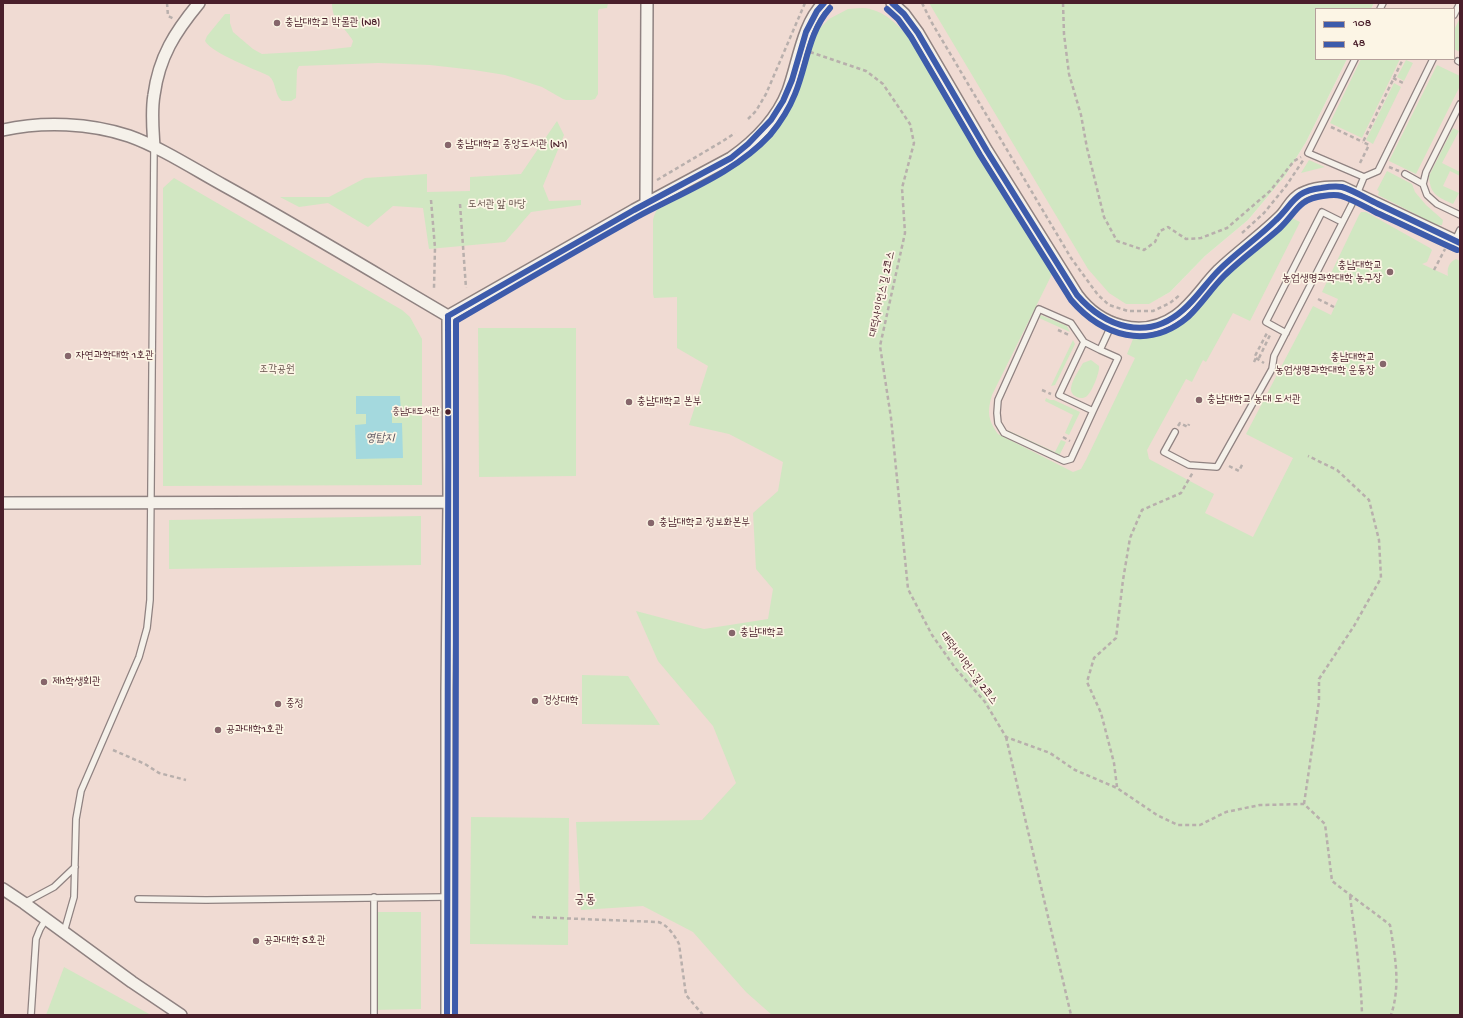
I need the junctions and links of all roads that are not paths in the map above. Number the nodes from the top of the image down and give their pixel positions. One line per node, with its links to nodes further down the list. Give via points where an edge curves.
1 (199, 3): 11 (street, via 166,50 158,72 153,106)
2 (647, 3): 16 (street)
3 (824, 3): 16 (street, via 808,26 788,91 777,112 763,130 731,158)
4 (892, 3): 22 (street, via 904,14 918,34 1077,295 1089,309)
5 (1460, 3): 6 (lane)
6 (1455, 13)
7 (1354, 60): 13 (lane, via 1308,153)
8 (1433, 60): 13 (lane, via 1378,171)
9 (1460, 104): 14 (lane, via 1426,172)
10 (3, 130): 11 (street, via 29,126 83,127 128,136)
11 (154, 147): 21 (street); 28 (lane)
12 (1404, 174): 14 (lane)
13 (1364, 177): 15 (lane)
14 (1423, 184): 17 (lane, via 1432,200)
15 (1357, 194): 18 (lane); 20 (street); 22 (street, via 1342,187 1325,186 1307,191 1295,198 1282,215 1219,271 1176,316 1148,327 1130,328)
16 (646, 203): 21 (street)
17 (1460, 215)
18 (1342, 222): 23 (lane); 23 (lane, via 1322,212 1266,322)
19 (1460, 230): 20 (lane)
20 (1458, 242)
21 (448, 316): 29 (street)
22 (1112, 324): 25 (lane)
23 (1286, 332): 27 (lane, via 1274,356 1272,369 1217,467 1189,465 1164,452)
24 (1084, 342): 25 (lane); 26 (lane, via 1059,395); 26 (lane, via 1071,323 1039,309 998,400 997,418 1004,433 1064,461 1071,459)
25 (1100, 350): 26 (lane, via 1118,358)
26 (1093, 411)
27 (1176, 429)
28 (151, 502): 29 (street); 30 (street); 31 (lane, via 150,606 144,643 81,791 77,811)
29 (449, 502): 34 (street)
30 (3, 503)
31 (75, 867): 36 (lane, via 54,887); 38 (lane, via 74,897)
32 (3, 889): 36 (street)
33 (374, 897): 34 (lane); 35 (lane); 41 (lane)
34 (446, 897): 42 (street)
35 (138, 899)
36 (24, 903): 37 (street)
37 (46, 919): 38 (street); 39 (lane, via 36,939)
38 (64, 932): 40 (street)
39 (31, 1015)
40 (181, 1015)
41 (374, 1015)
42 (446, 1015)

